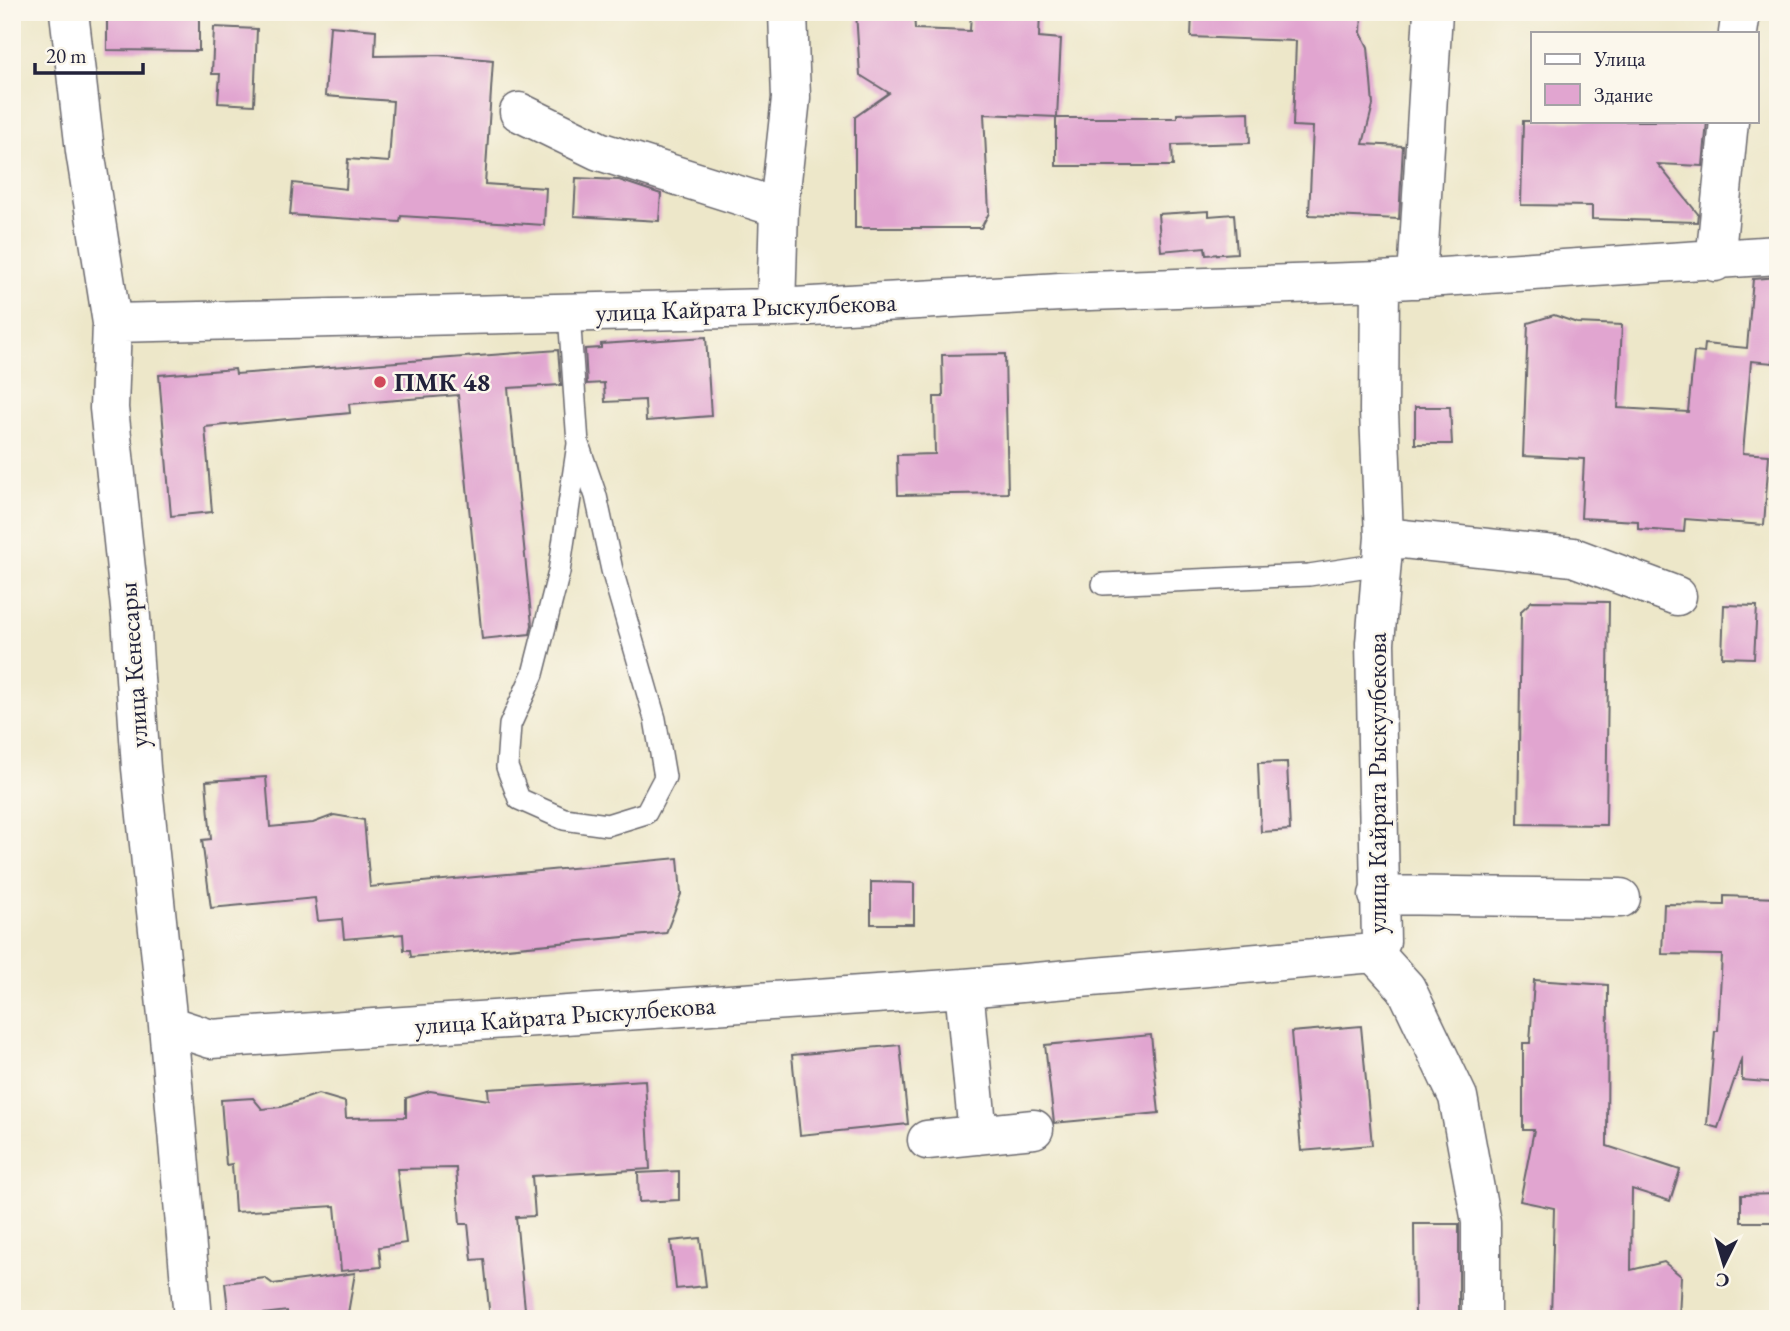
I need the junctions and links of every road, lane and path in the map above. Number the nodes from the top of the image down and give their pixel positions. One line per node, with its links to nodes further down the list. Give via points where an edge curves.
1 (69, 12): 14 (street, улица Кенесары)
2 (788, 12): 8 (street, via 791,98)
3 (1433, 12): 11 (street, улица Кайрата Рыскулбекова)
4 (1741, 12): 5 (street)
5 (1738, 32)
6 (519, 112): 8 (street, via 599,151)
7 (1729, 122): 10 (street)
8 (779, 208): 12 (street)
9 (1778, 255): 10 (street, улица Кайрата Рыскулбекова)
10 (1715, 262): 11 (street, улица Кайрата Рыскулбекова)
11 (1398, 280): 12 (street, улица Кайрата Рыскулбекова); 16 (street, улица Кайрата Рыскулбекова, via 1379,411)
12 (776, 308): 13 (street, улица Кайрата Рыскулбекова)
13 (569, 313): 14 (street, улица Кайрата Рыскулбекова); 15 (lane)
14 (112, 323): 23 (street, улица Кенесары, via 109,408)
15 (578, 444): 15 (lane, via 559,572 533,674 510,725 507,767 520,800 564,819 607,825 646,813 665,777 636,644)
16 (1383, 550): 17 (lane, via 1309,575); 18 (street, via 1573,557); 19 (street, улица Кайрата Рыскулбекова, via 1375,643)
17 (1103, 584)
18 (1677, 596)
19 (1378, 895): 20 (street); 21 (street, улица Кайрата Рыскулбекова, via 1381,942)
20 (1621, 898)
21 (1374, 953): 22 (street, улица Кайрата Рыскулбекова); 28 (street, via 1406,988 1458,1097 1481,1222)
22 (964, 988): 23 (street, улица Кайрата Рыскулбекова, via 211,1039); 25 (street)
23 (168, 1025): 27 (street, улица Кенесары)
24 (1034, 1129): 25 (street)
25 (978, 1135): 26 (street)
26 (927, 1140)
27 (193, 1319)
28 (1481, 1319)

